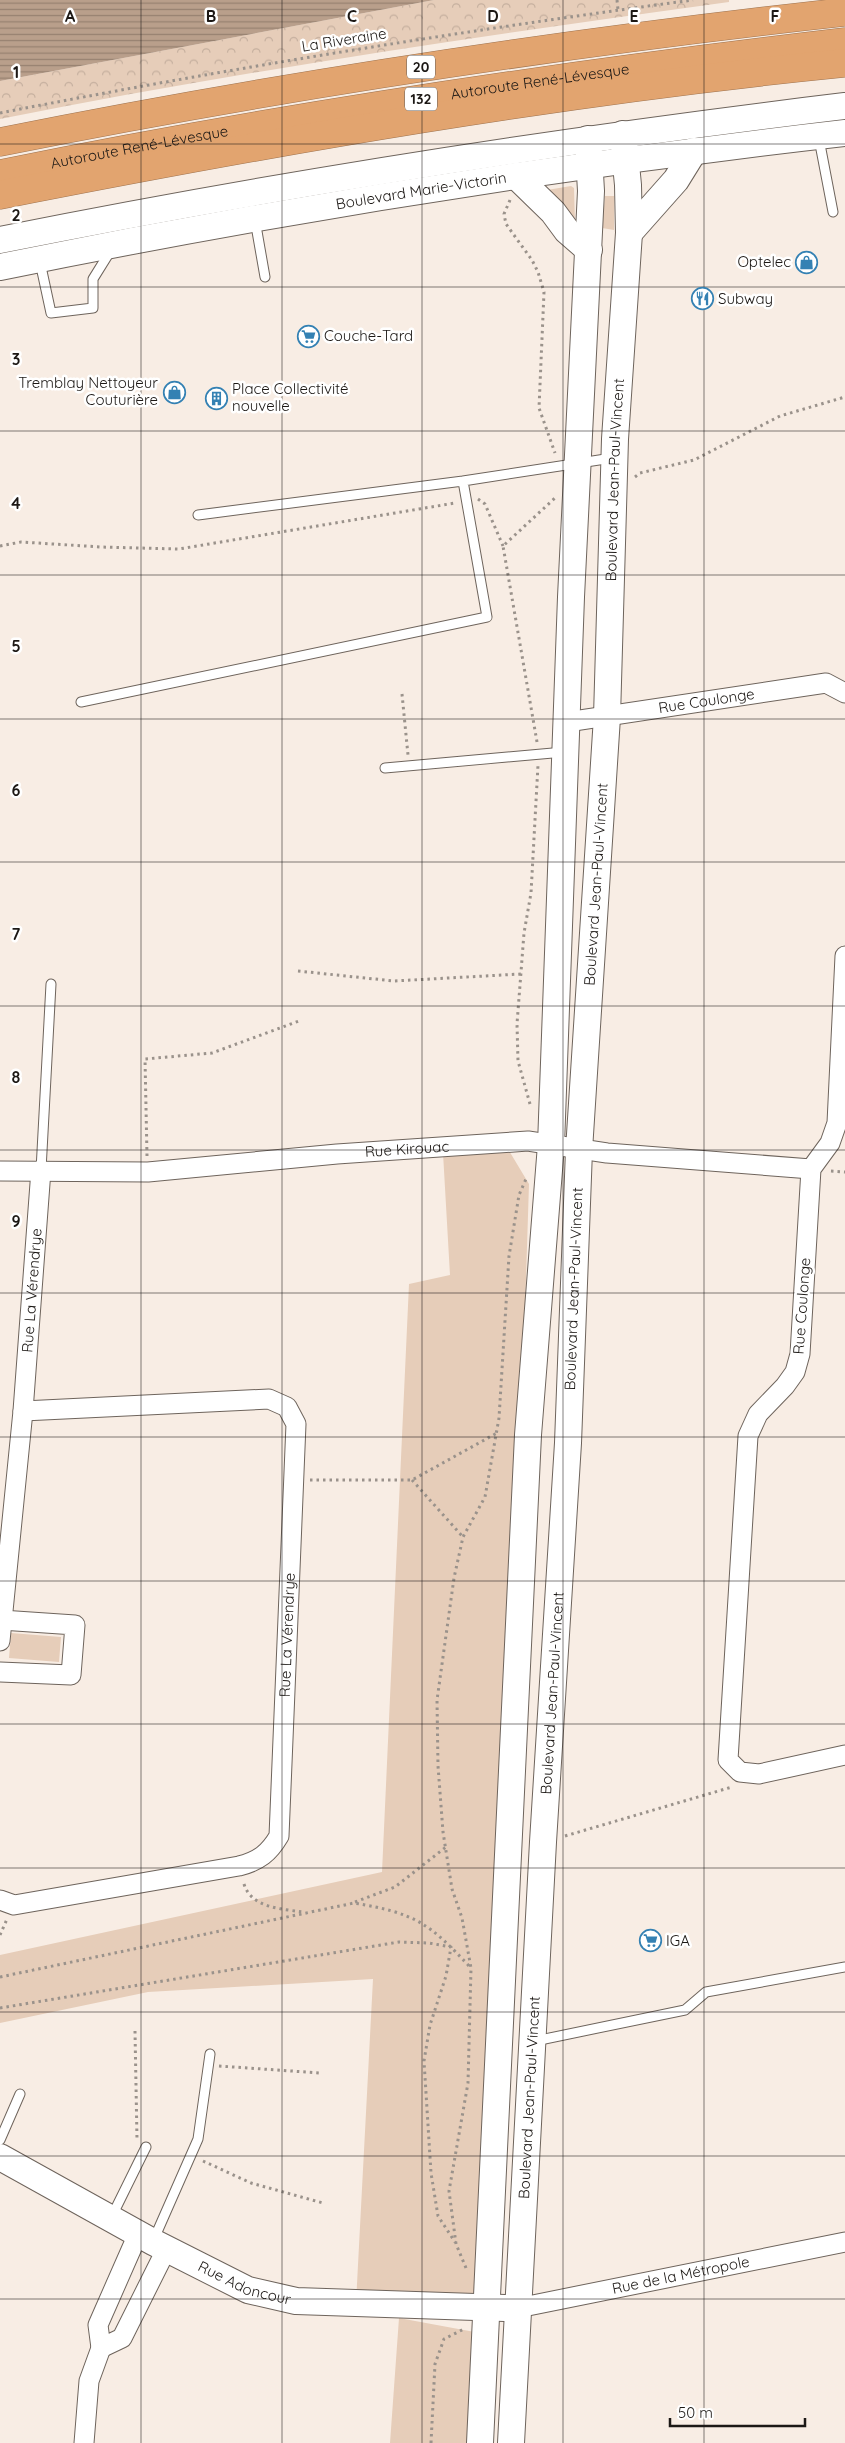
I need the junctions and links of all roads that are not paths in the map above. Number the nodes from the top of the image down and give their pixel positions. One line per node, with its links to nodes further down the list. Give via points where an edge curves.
1 (845, 12): 10 (highway, Autoroute René-Lévesque / 20, via 609,40 424,67)
2 (845, 42): 14 (highway, Autoroute René-Lévesque / 132, via 404,101 134,147)
3 (845, 63): 16 (highway, via 641,87 379,126)
4 (845, 81): 19 (highway, via 444,132)
5 (845, 106): 7 (street, Boulevard Marie-Victorin)
6 (845, 133): 8 (street, Boulevard Marie-Victorin)
7 (623, 134): 9 (street, Boulevard Marie-Victorin); 12 (street, Boulevard Jean-Paul-Vincent)
8 (818, 136): 11 (street, Boulevard Marie-Victorin); 18 (lane)
9 (588, 139): 13 (street, Boulevard Jean-Paul-Vincent); 17 (street, Boulevard Marie-Victorin, via 386,169)
10 (0, 142)
11 (694, 151): 12 (street, Boulevard Marie-Victorin); 20 (street, via 676,180)
12 (626, 160): 13 (street, Boulevard Marie-Victorin); 20 (street, Boulevard Jean-Paul-Vincent)
13 (591, 165): 15 (street, Boulevard Marie-Victorin); 24 (street, Boulevard Jean-Paul-Vincent)
14 (0, 174)
15 (513, 188): 17 (street, Boulevard Marie-Victorin); 24 (street, via 553,212 567,231)
16 (0, 194)
17 (253, 205): 22 (street, Boulevard Marie-Victorin); 23 (street, Boulevard Marie-Victorin); 26 (lane)
18 (833, 212)
19 (0, 213)
20 (629, 233): 27 (street, Boulevard Jean-Paul-Vincent)
21 (0, 240): 23 (street, Boulevard Marie-Victorin)
22 (115, 244): 23 (street, Boulevard Marie-Victorin); 23 (lane, via 93,279 93,308 51,313)
23 (37, 246): 25 (street, Boulevard Marie-Victorin)
24 (589, 250): 28 (street, Boulevard Jean-Paul-Vincent)
25 (0, 267)
26 (264, 277)
27 (615, 457): 28 (lane); 33 (street, Boulevard Jean-Paul-Vincent)
28 (566, 458): 29 (lane); 34 (street, Boulevard Jean-Paul-Vincent)
29 (462, 482): 30 (lane); 32 (lane, via 487,617)
30 (198, 515)
31 (845, 692): 33 (street, Rue Coulonge, via 826,683)
32 (81, 702)
33 (606, 717): 34 (street, Rue Coulonge); 40 (street, Boulevard Jean-Paul-Vincent)
34 (566, 722): 35 (street, Boulevard Jean-Paul-Vincent)
35 (566, 752): 36 (lane); 39 (street, Boulevard Jean-Paul-Vincent)
36 (385, 768)
37 (845, 956): 41 (street, via 837,1123 830,1143)
38 (51, 984): 42 (lane)
39 (540, 1143): 40 (street, Rue Kirouac); 42 (street, Rue Kirouac, via 337,1154 148,1172); 50 (street, Boulevard Jean-Paul-Vincent)
40 (579, 1150): 41 (street, Rue Kirouac); 49 (street, Boulevard Jean-Paul-Vincent, via 567,1453)
41 (811, 1169): 48 (street, Rue Coulonge, via 800,1354 795,1372 758,1414 748,1436 728,1760 740,1772 760,1774)
42 (41, 1170): 43 (street, Rue Kirouac); 44 (street, Rue La Vérendrye)
43 (0, 1171)
44 (23, 1410): 45 (street, Rue La Vérendrye); 51 (street, Rue La Vérendrye, via 269,1399 287,1407 296,1424 295,1480 279,1836 269,1852 253,1863 14,1905)
45 (1, 1620): 46 (street, Rue La Vérendrye); 47 (street, via 75,1624 71,1675)
46 (0, 1641)
47 (0, 1672)
48 (845, 1755)
49 (543, 1842): 50 (street); 53 (street, Boulevard Jean-Paul-Vincent)
50 (509, 1847): 62 (street, Boulevard Jean-Paul-Vincent)
51 (0, 1900)
52 (845, 1967): 53 (lane, via 706,1992 685,2010)
53 (532, 2042): 63 (street, Boulevard Jean-Paul-Vincent)
54 (210, 2054): 60 (lane, via 198,2139)
55 (20, 2094): 56 (lane)
56 (0, 2140)
57 (146, 2147): 59 (lane)
58 (0, 2157): 59 (street, Rue Adoncour)
59 (111, 2219): 60 (street, Rue Adoncour)
60 (153, 2241): 62 (street, Rue Adoncour, via 248,2290 296,2301); 64 (street, via 98,2325); 64 (street, via 122,2338)
61 (845, 2242): 63 (street, Rue de la Métropole)
62 (485, 2307): 63 (street, Rue Adoncour); 66 (street, Boulevard Jean-Paul-Vincent)
63 (518, 2308): 67 (street, Boulevard Jean-Paul-Vincent)
64 (101, 2348): 65 (street, via 89,2381)
65 (84, 2443)
66 (480, 2443)
67 (511, 2443)

